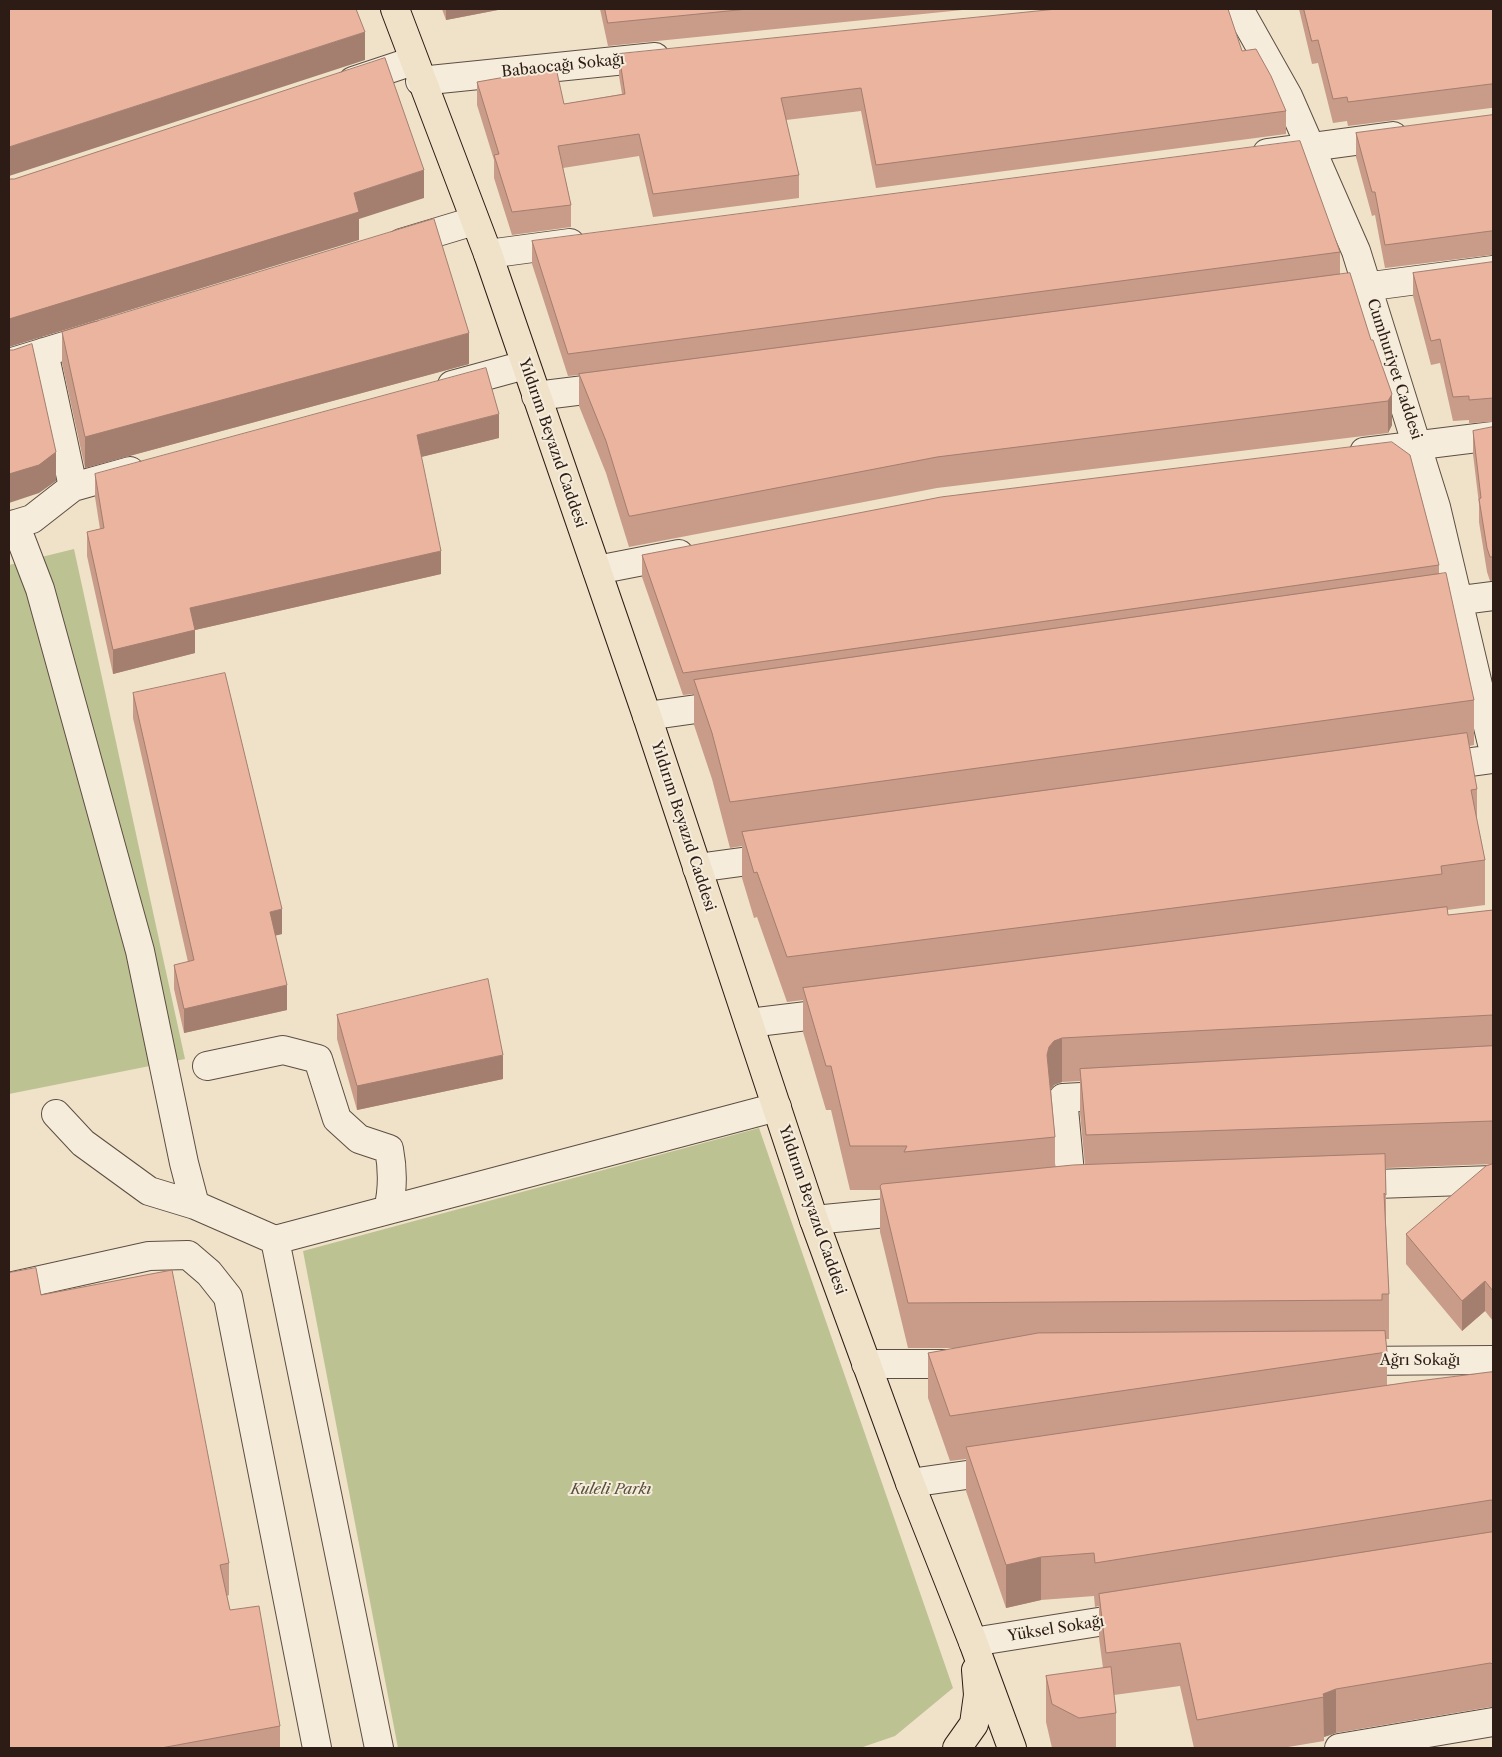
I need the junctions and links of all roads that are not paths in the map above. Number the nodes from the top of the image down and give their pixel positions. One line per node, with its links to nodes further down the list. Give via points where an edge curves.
1 (395, 9): 4 (main road, Yıldırım Beyazıd Caddesi)
2 (1239, 9): 7 (street, Cumhuriyet Caddesi, via 1288,96)
3 (678, 54): 4 (street, Babaocağı Sokağı)
4 (417, 71): 5 (street, Babaocağı Sokağı); 9 (main road, Yıldırım Beyazıd Caddesi)
5 (329, 88)
6 (1416, 133): 7 (street)
7 (1311, 147): 8 (street); 14 (street, Cumhuriyet Caddesi, via 1356,251)
8 (1242, 156)
9 (474, 221): 11 (street); 12 (main road, Yıldırım Beyazıd Caddesi)
10 (595, 240): 12 (street)
11 (378, 250)
12 (488, 254): 19 (main road, Yıldırım Beyazıd Caddesi)
13 (1493, 270): 14 (street)
14 (1367, 287): 15 (street); 24 (street, Cumhuriyet Caddesi)
15 (1298, 296)
16 (120, 329): 17 (street)
17 (44, 352): 18 (street); 27 (street)
18 (9, 363)
19 (525, 365): 21 (street); 22 (main road, Yıldırım Beyazıd Caddesi)
20 (645, 382): 22 (street)
21 (429, 391)
22 (536, 396): 30 (main road, Yıldırım Beyazıd Caddesi)
23 (1493, 436): 24 (street)
24 (1418, 445): 25 (street); 32 (street, Cumhuriyet Caddesi)
25 (1340, 454)
26 (150, 466): 27 (street)
27 (73, 487): 28 (street, via 32,519)
28 (12, 525): 50 (street, via 40,590 140,951)
29 (704, 550): 30 (street)
30 (597, 570): 35 (main road, Yıldırım Beyazıd Caddesi)
31 (1493, 596): 32 (street)
32 (1460, 600): 33 (street); 36 (street, Cumhuriyet Caddesi)
33 (1391, 610)
34 (754, 700): 35 (street)
35 (647, 716): 40 (main road, Yıldırım Beyazıd Caddesi)
36 (1493, 748)
37 (1493, 759): 38 (street)
38 (1415, 770)
39 (805, 853): 40 (street)
40 (697, 868): 42 (main road, Yıldırım Beyazıd Caddesi)
41 (868, 1008): 42 (street)
42 (749, 1023): 45 (main road, Yıldırım Beyazıd Caddesi)
43 (207, 1066): 52 (street, via 283,1050 318,1059 337,1119 358,1139 389,1149 392,1167)
44 (1142, 1094): 49 (street, via 1063,1098 1062,1196)
45 (777, 1107): 52 (street); 53 (main road, Yıldırım Beyazıd Caddesi)
46 (56, 1114): 50 (street, via 83,1143 133,1180 149,1190)
47 (1493, 1180): 48 (street)
48 (1326, 1186)
49 (1101, 1194)
50 (195, 1205): 54 (street)
51 (943, 1207): 53 (street)
52 (388, 1210): 54 (street)
53 (814, 1220): 59 (main road, Yıldırım Beyazıd Caddesi)
54 (275, 1240): 66 (street)
55 (9, 1287): 65 (street, via 148,1256 188,1255 209,1272 228,1297)
56 (1493, 1360): 57 (street, Ağrı Sokağı)
57 (1324, 1361)
58 (985, 1363): 59 (street)
59 (866, 1364): 61 (main road, Yıldırım Beyazıd Caddesi)
60 (1027, 1466): 61 (street)
61 (910, 1483): 63 (main road, Yıldırım Beyazıd Caddesi)
62 (1160, 1612): 63 (street, Yüksel Sokağı)
63 (973, 1642): 67 (main road, via 978,1695 974,1724); 68 (main road)
64 (1493, 1722): 69 (street)
65 (317, 1748)
66 (379, 1748)
67 (957, 1748)
68 (1012, 1748)
69 (1339, 1748)

